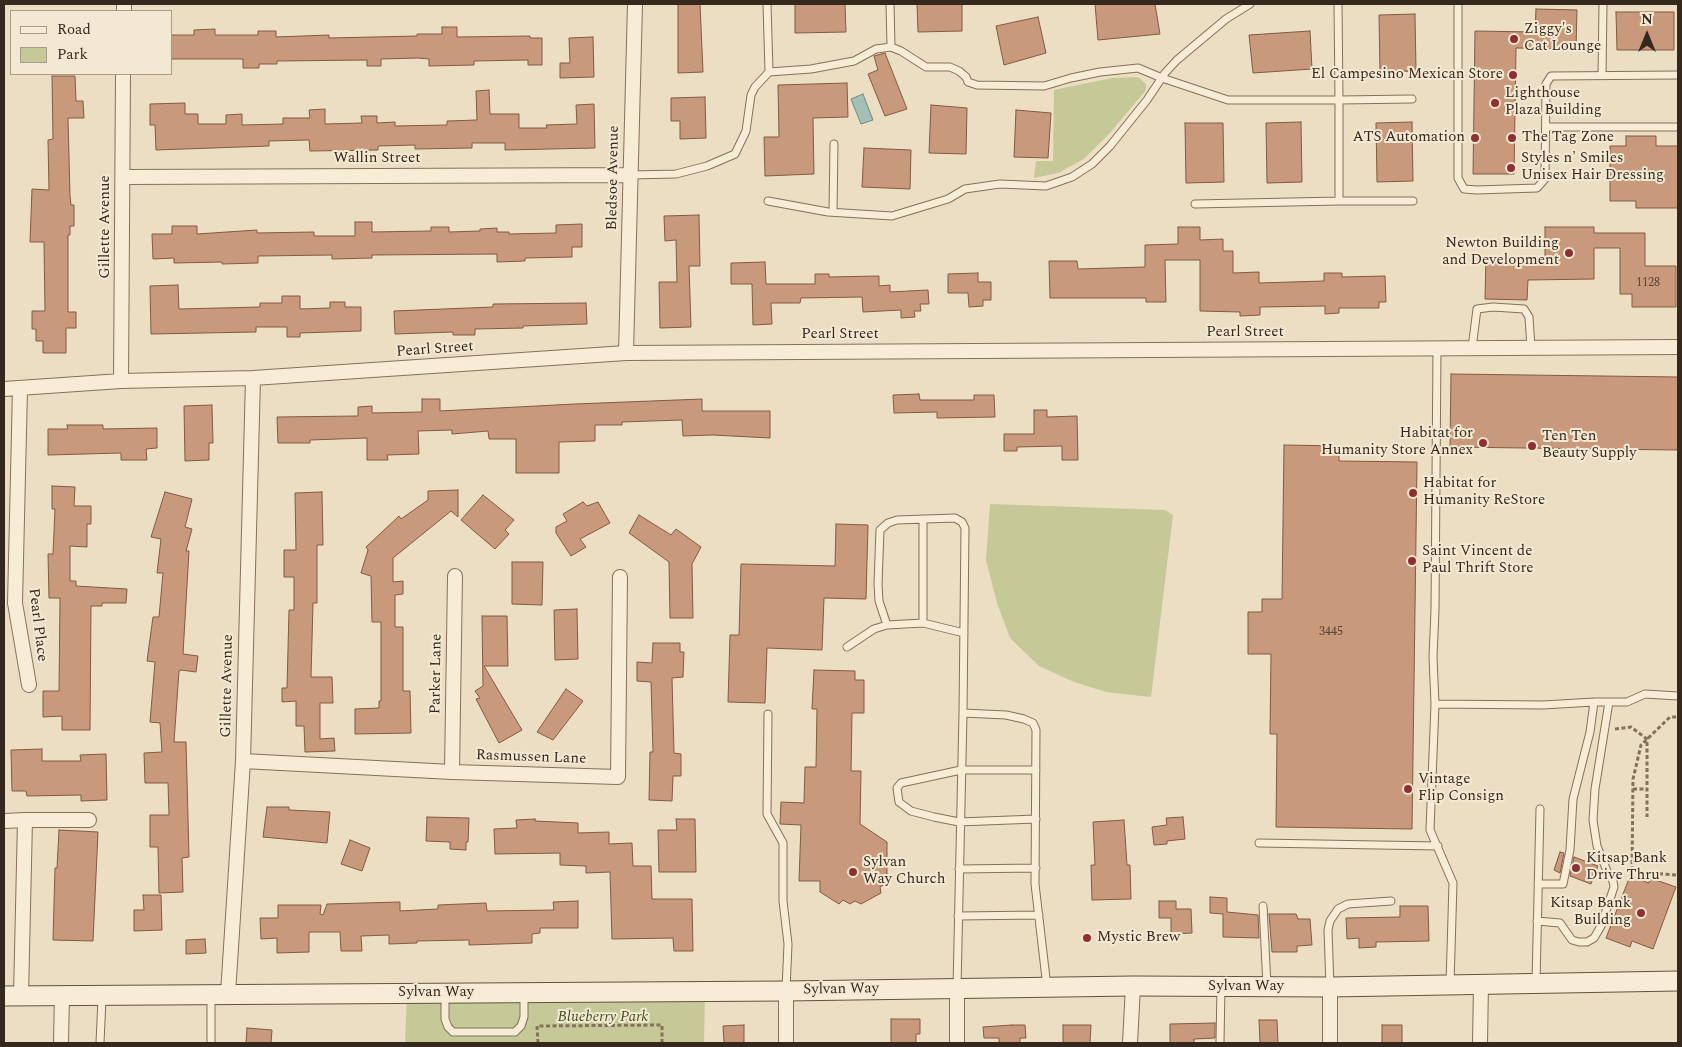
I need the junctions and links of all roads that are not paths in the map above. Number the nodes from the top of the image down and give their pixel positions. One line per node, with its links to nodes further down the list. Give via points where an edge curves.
1 (635, 4): 19 (street, Bledsoe Avenue)
2 (767, 4): 9 (lane)
3 (890, 4): 8 (lane)
4 (1250, 4): 13 (lane, via 1226,19 1177,60)
5 (1338, 4): 15 (lane)
6 (1458, 4): 16 (lane, via 1458,178 1464,189 1537,188 1544,179)
7 (1603, 4): 11 (lane)
8 (891, 47): 9 (lane, via 876,49 854,61); 13 (lane, via 926,67 950,67 977,85 1044,86 1132,68 1144,69)
9 (769, 72): 19 (lane, via 751,95 746,131 736,154 676,174)
10 (123, 75): 20 (street, Gillette Avenue)
11 (1602, 75): 12 (lane); 16 (lane, via 1551,76 1546,84)
12 (1678, 75)
13 (1162, 78): 15 (lane, via 1228,100); 25 (lane, via 1110,146 1092,164 1072,177 1046,186 1000,184 965,189 948,199 892,216)
14 (1412, 99): 15 (lane)
15 (1339, 100): 22 (lane)
16 (1546, 127): 17 (lane)
17 (1678, 127)
18 (834, 144): 25 (lane)
19 (631, 174): 20 (street, Wallin Street); 30 (street, Bledsoe Avenue)
20 (123, 177): 32 (street, Gillette Avenue)
21 (768, 201): 25 (lane)
22 (1339, 201): 23 (lane); 24 (lane)
23 (1412, 201)
24 (1196, 204)
25 (833, 212)
26 (1678, 347): 29 (street, Pearl Street)
27 (1437, 348): 28 (street, Pearl Street); 30 (street, Pearl Street); 46 (lane)
28 (1472, 348): 29 (street, Pearl Street); 29 (lane, via 1477,309 1493,307 1524,309 1529,318)
29 (1531, 348)
30 (626, 353): 31 (street, Pearl Street)
31 (253, 378): 32 (street, Pearl Street); 49 (street, Gillette Avenue)
32 (121, 381): 34 (street, Pearl Street)
33 (4, 389): 34 (street, Pearl Street)
34 (20, 389): 42 (street, Pearl Place, via 14,603)
35 (923, 519): 38 (lane); 39 (lane, via 897,520 880,530 879,601); 40 (lane, via 955,518 965,528)
36 (455, 576): 52 (street, Parker Lane)
37 (620, 577): 52 (street, Rasmussen Lane, via 618,777)
38 (923, 622): 39 (lane); 40 (lane)
39 (887, 625): 41 (lane, via 874,629)
40 (964, 632): 47 (lane)
41 (847, 647)
42 (29, 685)
43 (1678, 696): 45 (lane, via 1645,694 1627,702)
44 (1594, 702): 45 (lane); 46 (lane); 63 (lane, via 1573,799 1570,850 1563,884)
45 (1609, 702): 68 (lane, via 1593,820 1597,846 1614,887 1601,926 1594,938 1587,942 1572,940 1557,921)
46 (1435, 704): 60 (lane, via 1430,830)
47 (963, 713): 50 (lane); 51 (lane, via 1006,715 1032,723 1036,730)
48 (768, 714): 79 (lane, via 767,814 783,843 783,901 788,944)
49 (243, 761): 52 (street, Rasmussen Lane); 82 (street, Gillette Avenue)
50 (961, 770): 51 (lane); 58 (lane); 58 (lane, via 900,783 897,788 899,802 911,811)
51 (1036, 770): 54 (lane)
52 (452, 772)
53 (1540, 809): 63 (lane)
54 (1036, 819): 58 (lane); 61 (lane)
55 (25, 820): 56 (street); 57 (street); 85 (street)
56 (89, 820)
57 (4, 821)
58 (960, 822): 62 (lane)
59 (1259, 844): 60 (lane)
60 (1438, 846): 72 (lane, via 1452,883)
61 (1036, 868): 62 (lane); 66 (lane)
62 (959, 869): 67 (lane)
63 (1538, 884): 68 (lane)
64 (1391, 902): 76 (lane, via 1348,904 1338,909 1328,930)
65 (1263, 906): 75 (lane)
66 (1039, 915): 67 (lane); 77 (lane)
67 (958, 916): 78 (lane)
68 (1537, 922): 70 (lane)
69 (1678, 981): 70 (main road, Sylvan Way)
70 (1536, 983): 71 (main road, Sylvan Way)
71 (1481, 984): 72 (main road, Sylvan Way); 94 (street)
72 (1450, 985): 76 (main road, Sylvan Way)
73 (1133, 986): 74 (main road, Sylvan Way); 77 (main road, Sylvan Way); 91 (street)
74 (1221, 986): 75 (main road, Sylvan Way); 92 (lane)
75 (1267, 987): 76 (main road, Sylvan Way)
76 (1330, 987): 93 (street)
77 (1048, 988): 78 (main road, Sylvan Way)
78 (957, 989): 79 (main road, Sylvan Way); 90 (street)
79 (786, 991): 81 (main road, Sylvan Way); 89 (street)
80 (445, 993): 81 (main road, Sylvan Way); 81 (lane, via 445,1019 453,1032 514,1032 524,1017); 82 (main road, Sylvan Way)
81 (524, 993)
82 (220, 994): 84 (main road, Sylvan Way); 88 (lane)
83 (62, 995): 84 (main road, Sylvan Way); 85 (main road, Sylvan Way); 86 (street)
84 (102, 995): 87 (lane)
85 (12, 996)
86 (60, 1043)
87 (100, 1043)
88 (211, 1043)
89 (786, 1043)
90 (957, 1043)
91 (1130, 1043)
92 (1220, 1043)
93 (1330, 1043)
94 (1480, 1043)

